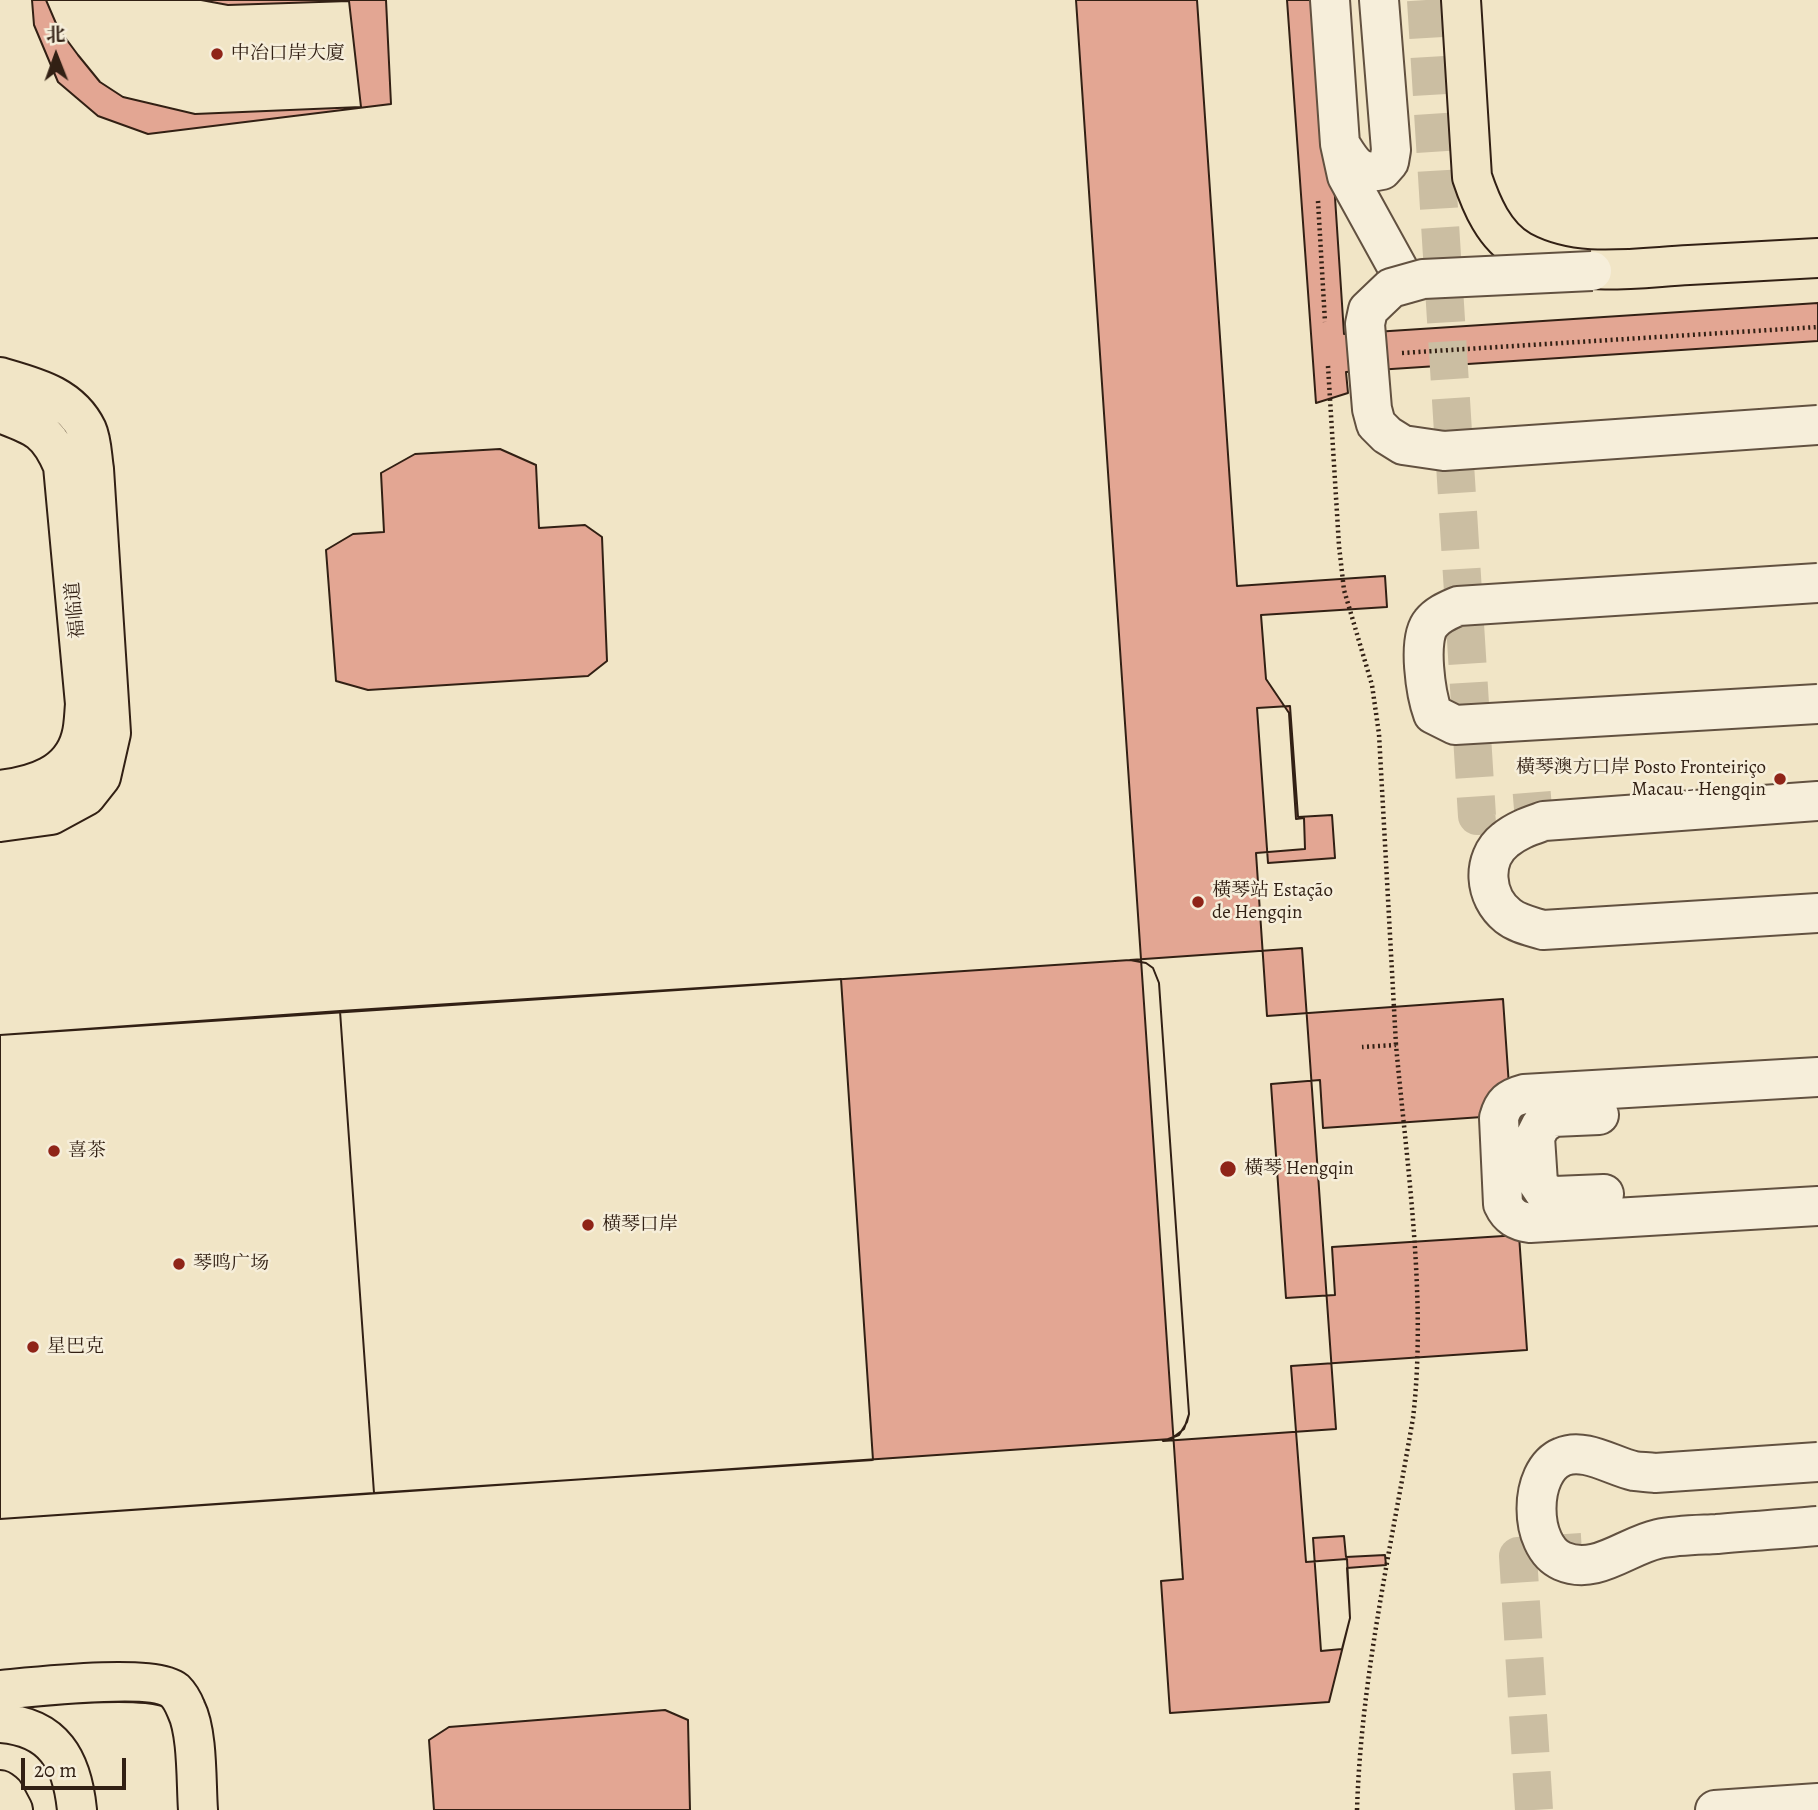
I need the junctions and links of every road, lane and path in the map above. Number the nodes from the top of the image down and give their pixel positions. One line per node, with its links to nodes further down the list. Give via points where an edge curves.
1 (1330, 0): 4 (lane)
2 (1379, 0): 4 (lane, via 1389,162 1382,170 1363,172 1354,167)
3 (1461, 0): 6 (main road, bridge, via 1472,177 1480,202 1498,231 1520,250 1552,263)
4 (1340, 144): 7 (lane, via 1347,176)
5 (1818, 258): 6 (main road)
6 (1592, 271): 7 (lane, bridge)
7 (1406, 283): 13 (lane, bridge, via 1380,297 1368,310 1365,324 1376,424 1403,445 1444,451)
8 (1818, 327): 9 (path)
9 (1396, 354)
10 (1328, 358): 20 (path, via 1344,590 1372,685 1378,734)
11 (0, 377): 18 (main road, via 50,392 73,410 88,432 111,733 101,777 86,796 51,815)
12 (0, 413): 16 (main road, 福临道, via 34,425 54,445 63,466 85,704 81,738 71,758 52,777)
13 (1818, 425)
14 (1818, 583): 15 (lane, bridge, via 1458,606 1442,613 1424,637 1428,700 1433,714 1455,725)
15 (1818, 704)
16 (0, 790)
17 (1818, 801): 19 (lane, via 1544,821 1523,828 1491,856 1488,886 1506,915 1543,930)
18 (0, 822)
19 (1818, 913)
20 (1396, 1045): 21 (path); 36 (path, via 1417,1283 1418,1375 1367,1686)
21 (1362, 1046)
22 (1812, 1086): 24 (lane, via 1603,1115 1553,1117 1541,1125 1535,1137 1538,1183 1544,1192 1555,1196); 26 (lane, via 1524,1094 1512,1097 1502,1107 1503,1204 1517,1221)
23 (1818, 1181): 24 (lane)
24 (1591, 1194): 26 (lane)
25 (1818, 1206): 26 (lane)
26 (1670, 1215)
27 (1818, 1462): 28 (lane, bridge, via 1655,1473 1588,1455 1563,1456 1548,1466 1538,1488 1537,1515 1545,1547 1560,1561 1577,1565 1599,1564 1658,1539)
28 (1818, 1526)
29 (0, 1690): 35 (main road, via 113,1682 155,1683 174,1691 187,1711 194,1742)
30 (0, 1723): 34 (main road, via 50,1739 63,1755 75,1785)
31 (0, 1790): 33 (main road)
32 (1818, 1803): 37 (lane)
33 (13, 1810)
34 (77, 1810)
35 (198, 1810)
36 (1357, 1810)
37 (1715, 1810)

